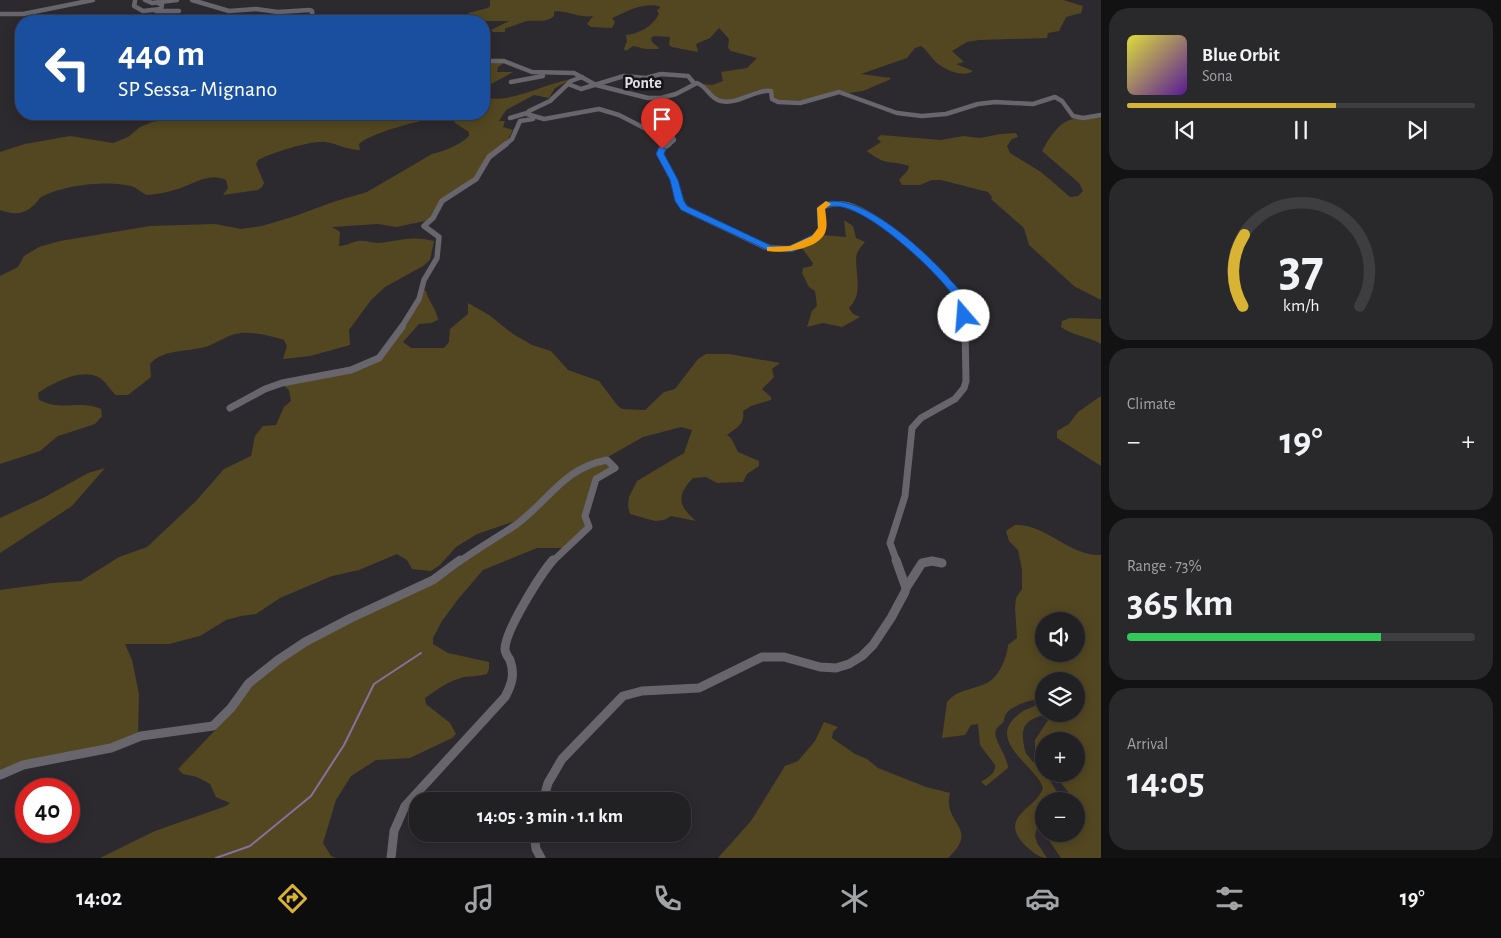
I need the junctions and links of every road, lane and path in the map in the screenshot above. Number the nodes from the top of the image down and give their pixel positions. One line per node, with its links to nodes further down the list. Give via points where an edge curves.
1 (93, 0): 11 (street, via 23,14)
2 (145, 0): 7 (street)
3 (177, 0): 6 (street)
4 (192, 0): 13 (street, via 229,11 306,10 312,11)
5 (135, 1): 7 (street, via 150,5); 8 (street, via 133,5)
6 (165, 1): 7 (street)
7 (158, 3): 9 (street, via 162,8)
8 (137, 9): 9 (street); 12 (street)
9 (153, 11): 10 (street)
10 (180, 11)
11 (0, 14)
12 (138, 14)
13 (311, 15)
14 (490, 61): 15 (street, via 504,61 532,72)
15 (568, 73): 16 (street); 17 (street)
16 (582, 77): 19 (street); 20 (street)
17 (511, 82)
18 (694, 83): 20 (street, via 681,92 656,98); 20 (street, via 688,76 661,74 646,78 624,76); 22 (street, via 702,84 720,101 737,100 764,89 771,91 774,101 794,103 839,92 907,116 946,114 995,102 1034,104 1055,97 1064,101 1070,113 1077,117)
19 (568, 84): 20 (street, via 581,89); 21 (street, via 550,101)
20 (596, 85)
21 (527, 113): 23 (street); 24 (street)
22 (1101, 114)
23 (543, 117): 25 (street, via 520,122 512,139 489,157 476,179 442,201 433,218 424,226 439,237 437,258 424,280 419,299 383,355 350,370 282,383); 27 (street, via 602,110 672,136 674,140 660,152 682,206 770,248 792,249 816,238 822,228 821,208 824,205 850,206 905,240 957,294 965,329 966,381 955,399 921,418 912,428 904,496 890,536)
24 (510, 118)
25 (230, 408)
26 (942, 562): 27 (street, via 922,563)
27 (906, 588): 29 (street, via 884,628 853,663 833,669 782,657 759,658 699,688 649,689 624,696 562,759)
28 (0, 775): 31 (street, via 23,765 112,748 141,736 213,726 249,683 292,651 433,580 518,523 576,470 607,460 615,468 593,484 584,516 589,527 553,559 514,623 505,650 515,678 510,688 405,806 397,819)
29 (546, 792)
30 (535, 842): 32 (street)
31 (391, 858)
32 (541, 858)

